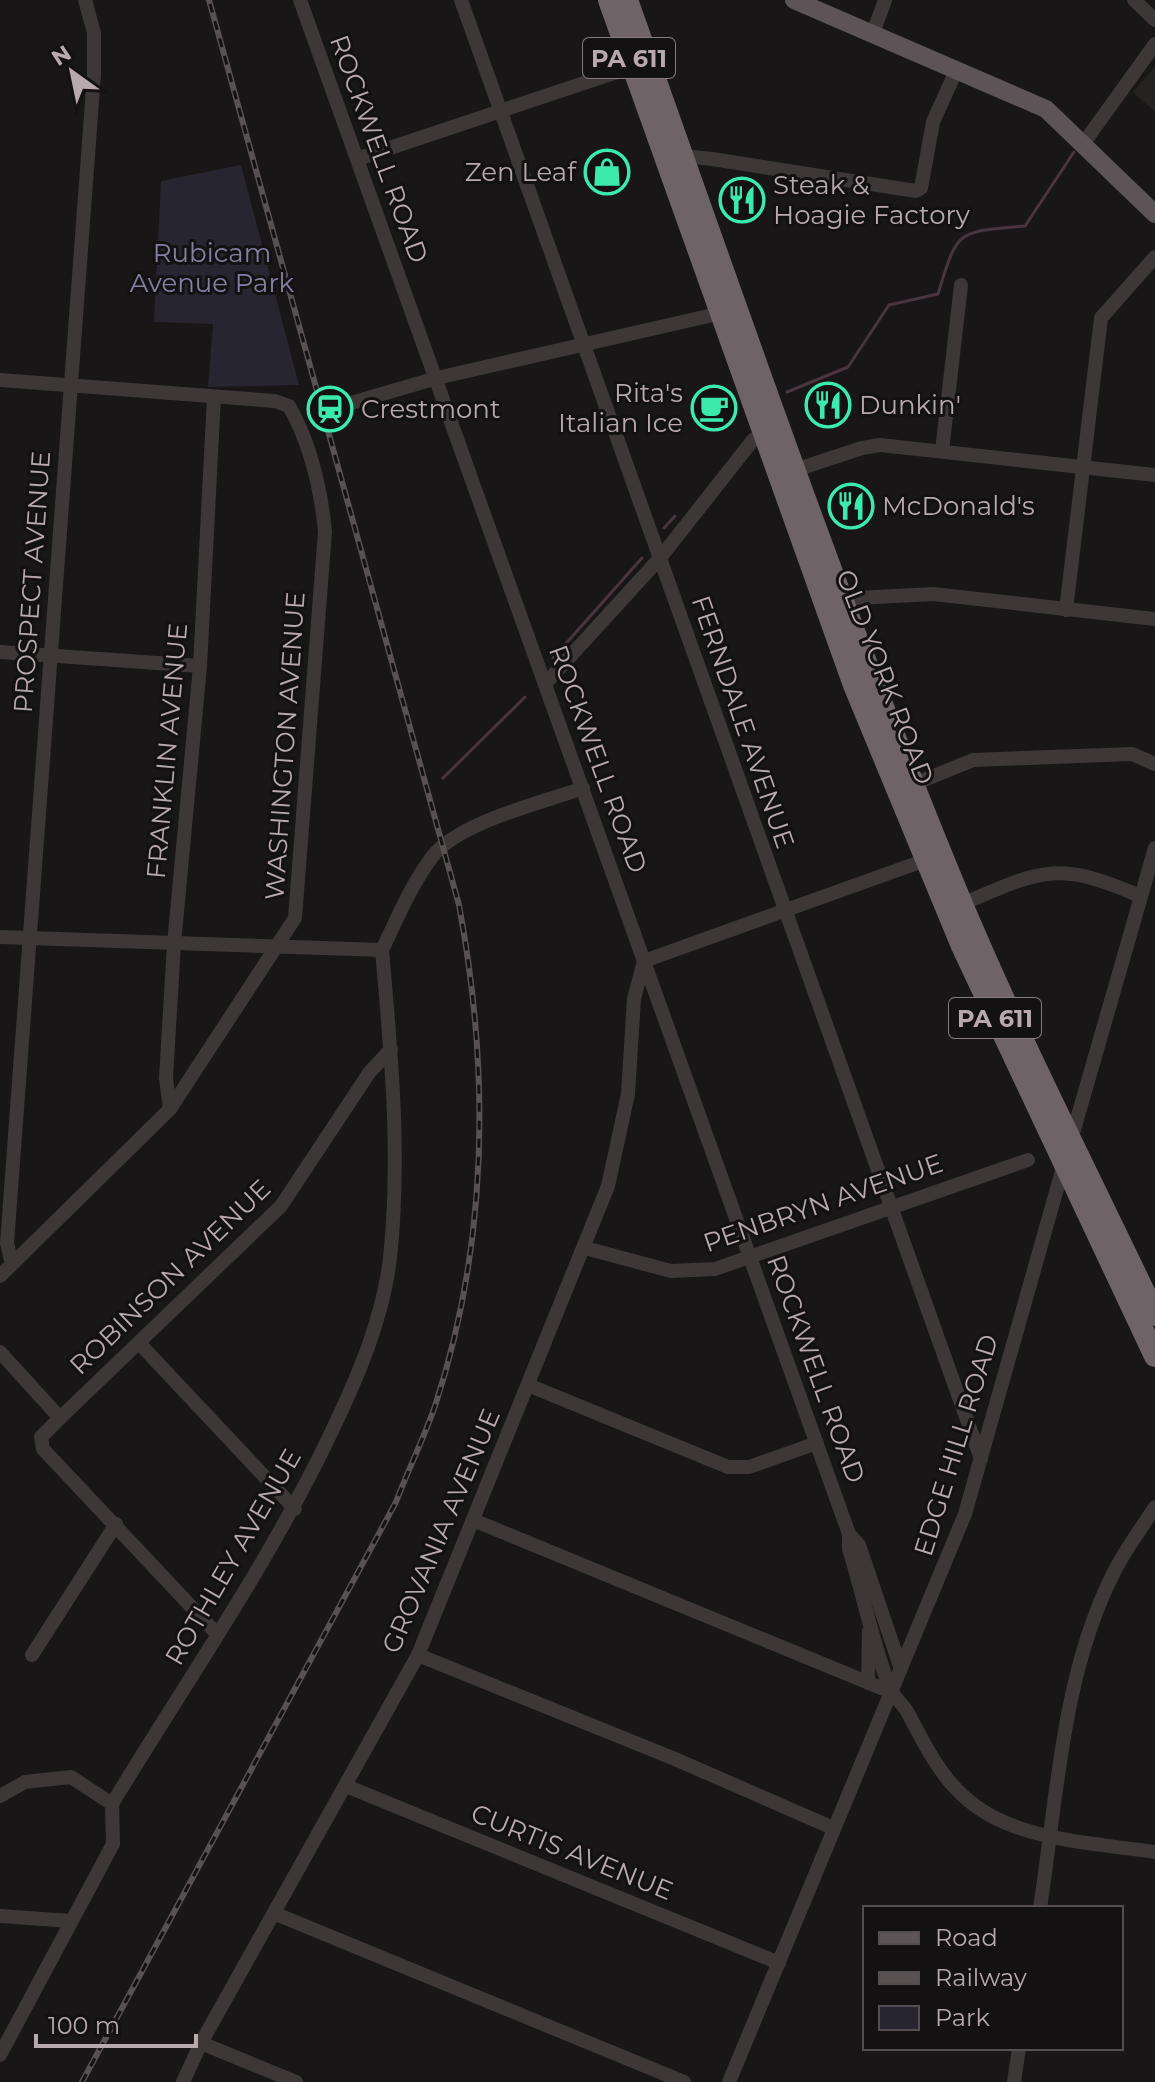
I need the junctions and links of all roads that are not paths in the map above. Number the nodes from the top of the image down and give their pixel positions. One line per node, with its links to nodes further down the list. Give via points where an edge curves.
1 (85, 0): 25 (street, PROSPECT AVENUE, via 94,33 94,75)
2 (300, 0): 16 (street, ROCKWELL ROAD)
3 (461, 0): 14 (street, FERNDALE AVENUE)
4 (609, 0): 12 (highway, OLD YORK ROAD / PA 611)
5 (627, 0): 17 (highway, OLD YORK ROAD / PA 611)
6 (794, 0): 10 (main road)
7 (885, 0): 10 (street)
8 (1134, 0): 9 (street)
9 (1155, 20)
10 (873, 33): 13 (main road)
11 (1155, 44): 15 (street)
12 (632, 67): 14 (street); 17 (highway, OLD YORK ROAD / PA 611)
13 (956, 71): 15 (main road, via 1046,109); 17 (street, via 933,122 921,188 916,191 712,159)
14 (500, 112): 16 (street); 22 (street, FERNDALE AVENUE)
15 (1083, 144): 18 (main road)
16 (357, 159): 23 (street, ROCKWELL ROAD)
17 (676, 162): 21 (highway, OLD YORK ROAD / PA 611)
18 (1155, 214)
19 (1155, 257): 30 (street, via 1101,318)
20 (961, 285): 29 (street)
21 (729, 311): 22 (street); 28 (highway, OLD YORK ROAD / PA 611); 31 (highway, OLD YORK ROAD / PA 611)
22 (585, 347): 23 (street); 33 (street, FERNDALE AVENUE)
23 (437, 378): 27 (street); 40 (street, ROCKWELL ROAD)
24 (0, 380): 25 (street)
25 (69, 386): 26 (street); 38 (street, PROSPECT AVENUE)
26 (214, 397): 39 (street, FRANKLIN AVENUE); 52 (street, WASHINGTON AVENUE, via 289,406 301,426 323,506 298,909)
27 (351, 403)
28 (766, 432): 31 (highway, OLD YORK ROAD / PA 611); 33 (street, via 753,440)
29 (942, 451): 30 (street); 31 (street, via 872,446)
30 (1084, 466): 32 (street); 35 (street)
31 (788, 472): 34 (highway, OLD YORK ROAD / PA 611)
32 (1155, 475)
33 (660, 558): 40 (street); 48 (street, FERNDALE AVENUE)
34 (831, 598): 35 (street, via 933,594); 42 (highway, OLD YORK ROAD / PA 611)
35 (1066, 610): 36 (street)
36 (1155, 619)
37 (0, 652): 38 (street)
38 (52, 656): 39 (street); 50 (street, PROSPECT AVENUE)
39 (200, 666): 51 (street, FRANKLIN AVENUE)
40 (545, 684): 43 (street, ROCKWELL ROAD)
41 (1155, 764): 42 (street, via 1132,754 973,760)
42 (907, 787): 45 (highway, OLD YORK ROAD / PA 611)
43 (583, 788): 53 (street, via 458,834 432,856); 54 (street, ROCKWELL ROAD)
44 (1155, 848): 46 (street, EDGE HILL ROAD)
45 (934, 857): 47 (highway, OLD YORK ROAD / PA 611); 48 (street); 66 (highway, OLD YORK ROAD / PA 611, via 977,979)
46 (1140, 896): 47 (street, via 1077,872 1053,873 1017,881); 70 (street, EDGE HILL ROAD)
47 (962, 904): 63 (highway, OLD YORK ROAD / PA 611)
48 (784, 912): 54 (street); 58 (street, FERNDALE AVENUE)
49 (0, 937): 50 (street)
50 (32, 939): 51 (street); 61 (street, PROSPECT AVENUE, via 7,1243)
51 (174, 944): 52 (street); 56 (street, FRANKLIN AVENUE, via 166,1078)
52 (275, 948): 53 (street); 56 (street, WASHINGTON AVENUE)
53 (382, 950): 55 (street, ROTHLEY AVENUE)
54 (644, 961): 59 (street, GROVANIA AVENUE, via 634,999 628,1094 617,1150); 60 (street, ROCKWELL ROAD)
55 (391, 1049): 64 (street, ROBINSON AVENUE, via 369,1073 281,1206); 72 (street, ROTHLEY AVENUE, via 395,1180 390,1259 379,1314 351,1392)
56 (170, 1109): 61 (street, WASHINGTON AVENUE)
57 (1028, 1160): 58 (street, PENBRYN AVENUE)
58 (892, 1207): 60 (street, PENBRYN AVENUE); 70 (street, FERNDALE AVENUE)
59 (585, 1248): 60 (street, PENBRYN AVENUE, via 671,1271 715,1269); 67 (street, GROVANIA AVENUE)
60 (750, 1256): 69 (street, ROCKWELL ROAD)
61 (12, 1264): 62 (street, WASHINGTON AVENUE)
62 (0, 1276)
63 (1155, 1315)
64 (139, 1343): 68 (street, ROBINSON AVENUE); 72 (street)
65 (0, 1352): 68 (street)
66 (1155, 1356)
67 (528, 1385): 69 (street, via 728,1467 749,1467); 73 (street, GROVANIA AVENUE)
68 (60, 1418): 74 (street, via 40,1443)
69 (817, 1443): 75 (street, ROCKWELL ROAD)
70 (981, 1459): 80 (street, EDGE HILL ROAD, via 965,1514)
71 (1155, 1507): 87 (street, via 1113,1574 1087,1639 1073,1693)
72 (295, 1509): 77 (street, ROTHLEY AVENUE)
73 (473, 1520): 79 (street, GROVANIA AVENUE); 81 (street)
74 (116, 1524): 77 (street); 78 (street)
75 (849, 1534): 76 (street, ROCKWELL ROAD); 80 (street, ROCKWELL ROAD, via 859,1545)
76 (870, 1614): 81 (street, ROCKWELL ROAD); 82 (street, ROCKWELL ROAD)
77 (217, 1634): 85 (street, ROTHLEY AVENUE)
78 (32, 1655)
79 (418, 1655): 83 (street, GROVANIA AVENUE); 86 (street)
80 (901, 1669): 82 (street, EDGE HILL ROAD)
81 (868, 1683): 82 (street)
82 (891, 1692): 86 (street, EDGE HILL ROAD); 87 (street, ROCKWELL ROAD, via 953,1787 1006,1823)
83 (346, 1786): 90 (street, GROVANIA AVENUE); 93 (street, CURTIS AVENUE)
84 (0, 1796): 85 (street, via 25,1782 71,1777)
85 (112, 1804): 92 (street, via 113,1844)
86 (833, 1828): 93 (street, EDGE HILL ROAD)
87 (1051, 1837): 88 (street, ROCKWELL ROAD); 89 (street)
88 (1155, 1852)
89 (1040, 1906)
90 (276, 1914): 94 (street, GROVANIA AVENUE); 99 (street)
91 (0, 1916): 92 (street)
92 (71, 1921): 96 (street)
93 (779, 1963): 100 (street, EDGE HILL ROAD)
94 (201, 2043): 97 (street, GROVANIA AVENUE); 98 (street)
95 (1019, 2050): 101 (street)
96 (0, 2055)
97 (183, 2082)
98 (296, 2082)
99 (684, 2082)
100 (729, 2082)
101 (1014, 2082)

